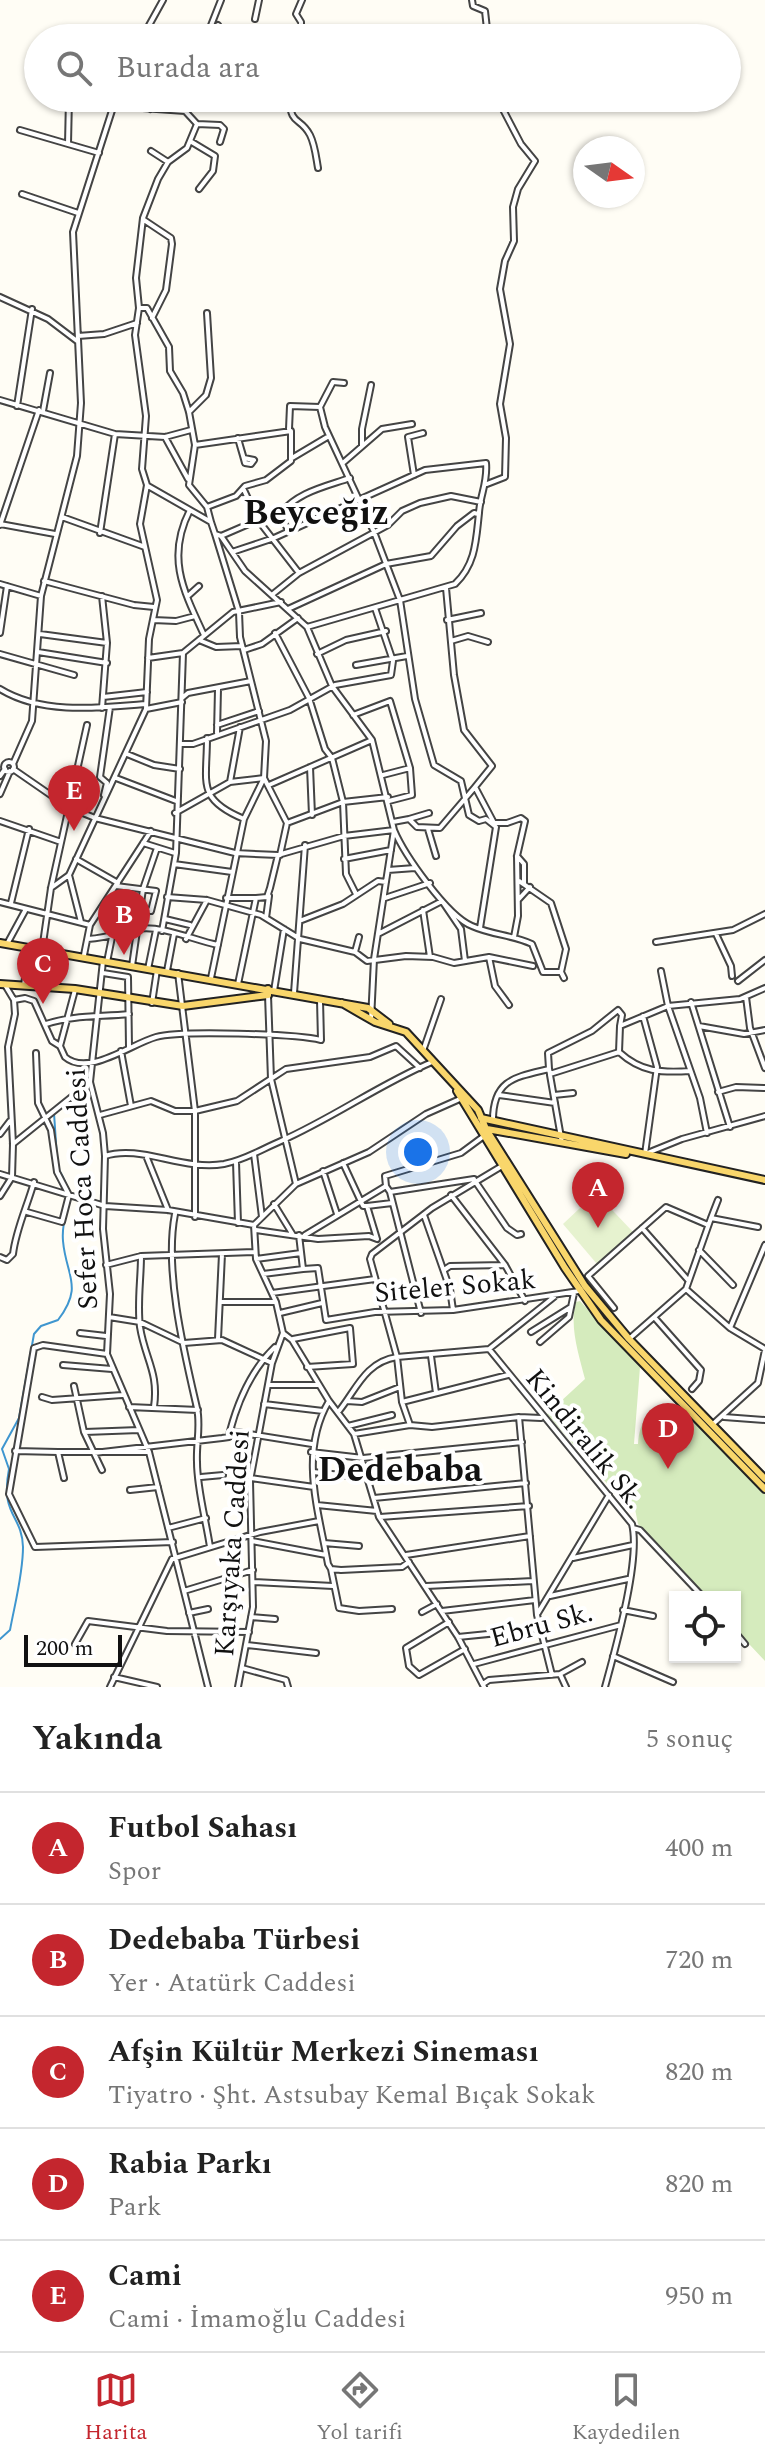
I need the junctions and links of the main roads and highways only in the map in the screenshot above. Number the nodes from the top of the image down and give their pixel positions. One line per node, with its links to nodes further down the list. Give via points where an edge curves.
1 (4, 944): 3 (main road)
2 (3, 985): 3 (main road, via 75,989 183,1006)
3 (270, 992): 4 (main road)
4 (342, 1003): 5 (main road); 5 (main road, via 374,1010)
5 (392, 1026): 6 (main road, via 406,1032)
6 (436, 1064): 7 (main road); 9 (main road)
7 (478, 1110): 8 (main road); 9 (main road)
8 (493, 1118): 9 (main road); 10 (main road)
9 (482, 1127): 10 (main road); 12 (main road); 12 (main road)
10 (561, 1140): 11 (main road); 11 (main road)
11 (765, 1182)
12 (580, 1290): 13 (main road); 14 (main road, via 601,1320)
13 (765, 1479)
14 (765, 1489)

